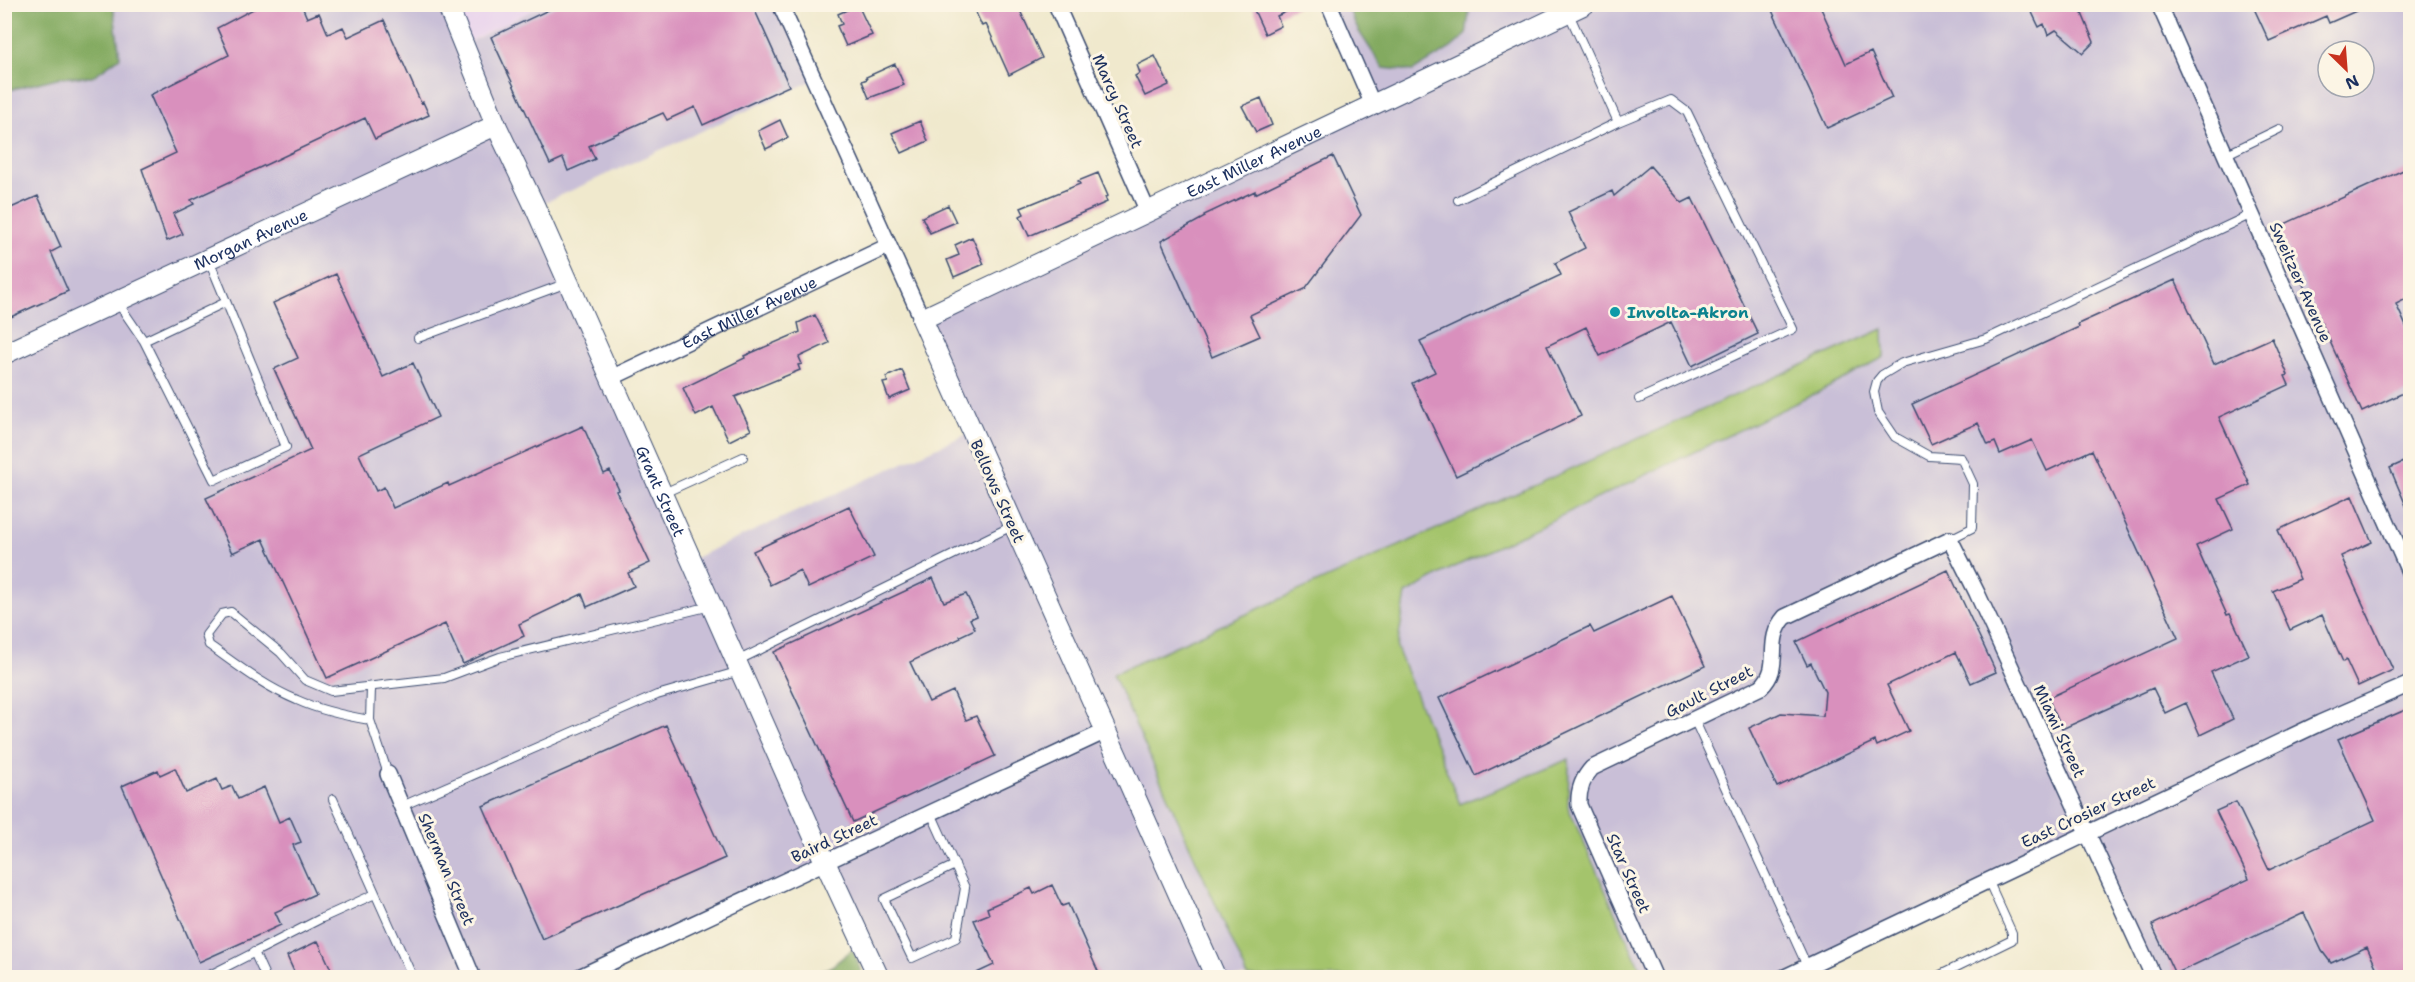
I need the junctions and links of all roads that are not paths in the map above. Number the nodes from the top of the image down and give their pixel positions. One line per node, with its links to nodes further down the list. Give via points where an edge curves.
1 (447, 4): 9 (street, Grant Street)
2 (780, 4): 15 (street, Bellows Street)
3 (1056, 4): 13 (street, Marcy Street)
4 (1329, 4): 7 (street)
5 (2163, 6): 11 (street, Sweitzer Avenue)
6 (1577, 8): 7 (street, East Miller Avenue); 8 (lane)
7 (1373, 105): 13 (street, East Miller Avenue)
8 (1618, 122): 12 (lane); 25 (lane, via 1671,100 1687,112 1793,329)
9 (496, 125): 16 (street, Morgan Avenue); 17 (street, Grant Street)
10 (2279, 129): 11 (lane)
11 (2225, 155): 14 (street, Sweitzer Avenue)
12 (1458, 200)
13 (1148, 212): 20 (street, East Miller Avenue)
14 (2252, 214): 29 (lane, via 1986,339 1902,363 1882,375 1874,392 1878,412 1895,437 1929,456 1961,458 1973,484 1972,528); 30 (street, Sweitzer Avenue)
15 (888, 246): 20 (street, Bellows Street); 24 (street, East Miller Avenue)
16 (208, 259): 18 (street, Morgan Avenue); 19 (lane)
17 (568, 282): 21 (lane); 24 (street, Grant Street)
18 (117, 302): 22 (lane); 23 (street, Morgan Avenue)
19 (226, 302): 22 (lane); 22 (lane, via 286,447 276,452 214,480)
20 (922, 319): 28 (street, Bellows Street)
21 (418, 338)
22 (144, 341)
23 (4, 354)
24 (611, 378): 27 (street, Grant Street)
25 (1639, 399)
26 (743, 457): 27 (lane)
27 (663, 494): 31 (street, Grant Street)
28 (1014, 526): 32 (lane); 37 (street, Bellows Street)
29 (1947, 541): 35 (street, Gault Street, via 1785,617 1775,633 1773,670 1767,681); 43 (street, Miami Street, via 1977,593)
30 (2410, 574)
31 (712, 605): 32 (street, Grant Street); 34 (lane, via 500,657 444,678)
32 (740, 666): 41 (lane, via 657,695); 44 (street, Grant Street)
33 (2410, 684): 43 (street, East Crosier Street)
34 (371, 688): 36 (lane); 36 (lane, via 331,691 305,680 281,653 231,612 222,614 206,635 209,645 297,701)
35 (1694, 719): 39 (street, Gault Street, via 1592,768); 49 (lane)
36 (370, 720): 38 (lane)
37 (1106, 731): 42 (street, Baird Street); 56 (street, Bellows Street)
38 (388, 774): 41 (street, Sherman Street)
39 (1582, 783): 57 (street, Star Street, via 1579,805)
40 (333, 799): 47 (lane)
41 (402, 806): 53 (street, Sherman Street)
42 (931, 813): 44 (street, Baird Street); 45 (lane)
43 (2087, 833): 46 (street, East Crosier Street); 60 (street, Miami Street)
44 (825, 862): 54 (street, Baird Street); 55 (street, Grant Street)
45 (955, 865): 45 (lane, via 965,888 956,938 912,958 884,899)
46 (1988, 880): 49 (street, East Crosier Street); 59 (lane, via 2012,940)
47 (375, 894): 48 (lane); 52 (lane)
48 (254, 952): 50 (lane); 51 (lane)
49 (1807, 966): 58 (street, East Crosier Street)
50 (204, 978)
51 (266, 978)
52 (413, 978)
53 (473, 978)
54 (577, 978)
55 (879, 978)
56 (1216, 978)
57 (1655, 978)
58 (1784, 978)
59 (1934, 978)
60 (2154, 978)

